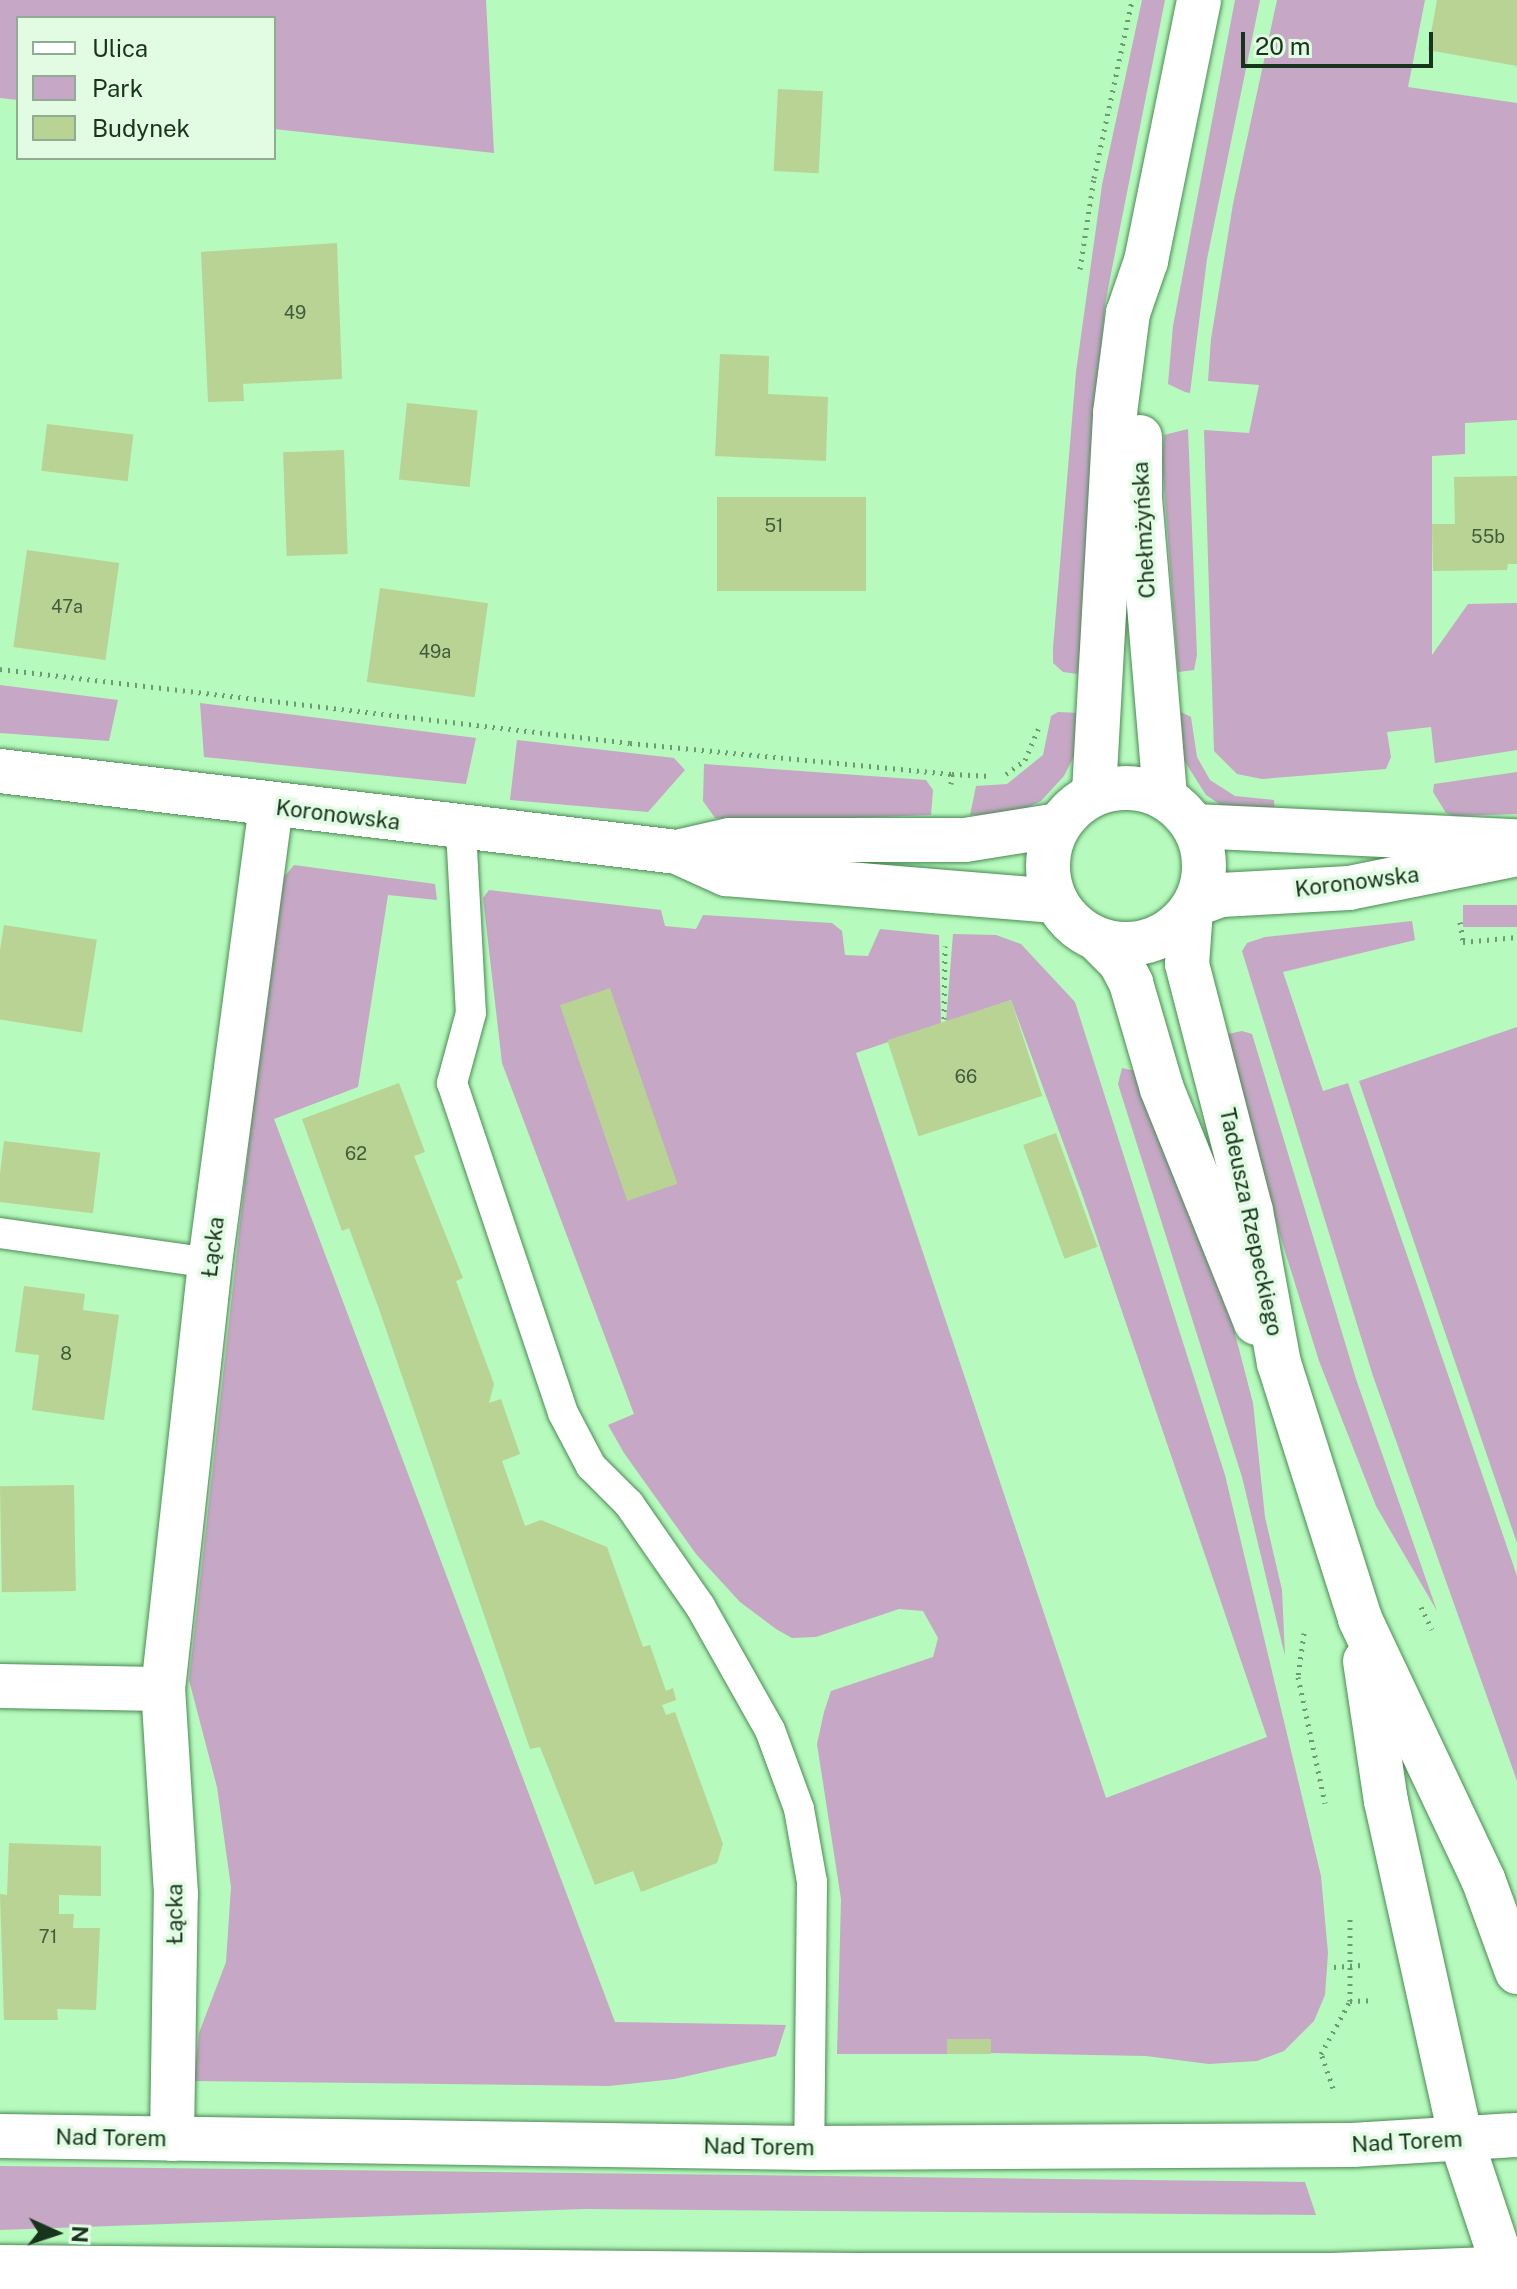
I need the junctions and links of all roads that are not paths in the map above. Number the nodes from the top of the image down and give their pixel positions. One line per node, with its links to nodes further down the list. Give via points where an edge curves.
1 (1199, 0): 2 (street, Chełmżyńska)
2 (1146, 261): 4 (street, Chełmżyńska, via 1128,313 1115,413); 6 (street, Chełmżyńska, via 1140,498)
3 (0, 771): 5 (street, Koronowska)
4 (1094, 792): 6 (street, via 1138,788); 7 (street)
5 (271, 807): 8 (street, Koronowska); 16 (street, Łącka)
6 (1180, 812): 9 (street, Koronowska); 13 (street, via 1204,872)
7 (1059, 825): 10 (street, Koronowska, via 965,840 730,840); 12 (street, via 1048,871)
8 (461, 830): 10 (street, Koronowska); 26 (lane, via 471,1013 452,1083 563,1413 591,1466 629,1504 700,1606 770,1730 799,1809 812,1882)
9 (1517, 842)
10 (677, 852): 12 (street, Koronowska, via 726,874)
11 (1517, 854): 13 (street, Koronowska, via 1349,888 1221,895)
12 (1055, 901): 14 (street, via 1066,917)
13 (1194, 907): 14 (street, via 1174,929 1149,941 1124,945); 17 (street, Tadeusza Rzepeckiego, via 1187,964 1248,1196)
14 (1098, 940): 17 (street, Tadeusza Rzepeckiego, via 1120,962 1131,983 1195,1177 1245,1304)
15 (0, 1233): 16 (lane)
16 (210, 1263): 20 (street, Łącka)
17 (1279, 1363): 18 (street)
18 (1360, 1619): 21 (street, via 1483,1879); 25 (street, via 1386,1801)
19 (0, 1686): 20 (street)
20 (163, 1689): 24 (street, Łącka, via 176,1894)
21 (1517, 1972)
22 (1517, 2135): 25 (street, Nad Torem)
23 (0, 2136): 24 (street, Nad Torem)
24 (172, 2139): 26 (street, Nad Torem)
25 (1461, 2139): 26 (street, Nad Torem, via 1352,2145); 28 (street)
26 (809, 2148)
27 (0, 2267): 28 (street)
28 (1511, 2275)

